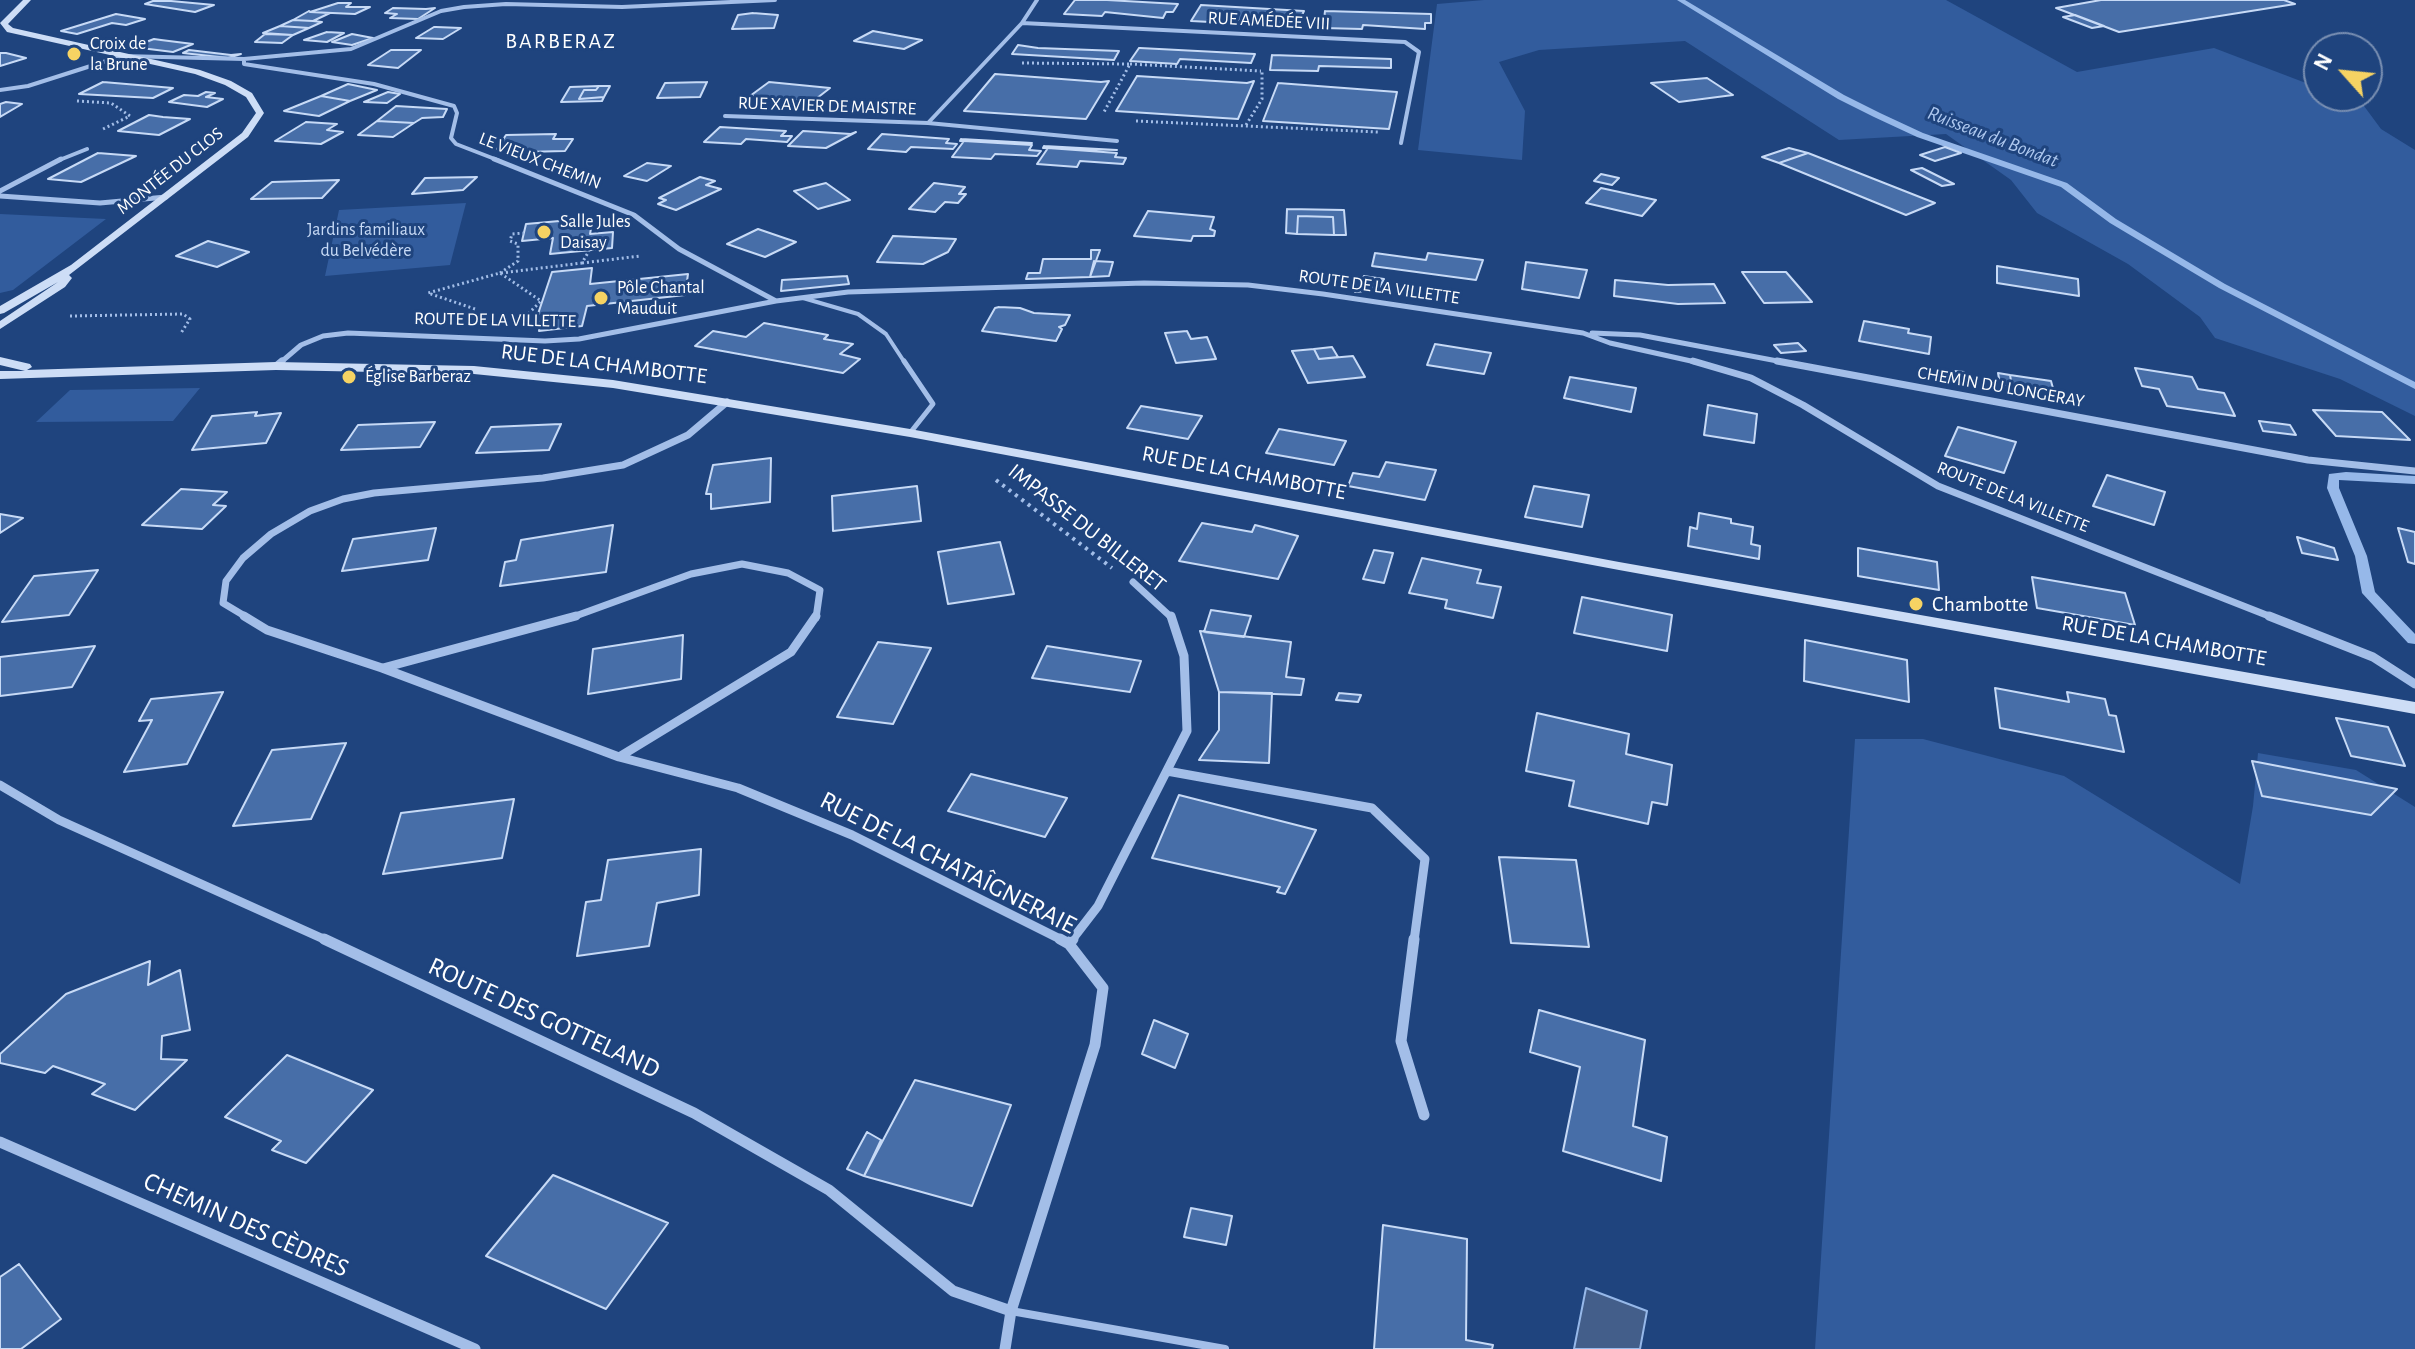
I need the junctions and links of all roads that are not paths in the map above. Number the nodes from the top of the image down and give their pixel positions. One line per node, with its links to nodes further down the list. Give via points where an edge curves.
1 (27, 0): 5 (main road, MONTÉE DU CLOS, via 3,24 10,30)
2 (775, 0): 6 (street, via 464,7 441,11 351,49)
3 (1037, 0): 4 (street, RUE XAVIER DE MAISTRE)
4 (1022, 23): 9 (street, RUE XAVIER DE MAISTRE); 11 (street, RUE AMÉDÉE VIII, via 1405,42 1419,52)
5 (122, 56): 6 (street, LE VIEUX CHEMIN); 7 (street, LE VIEUX CHEMIN); 14 (main road, MONTÉE DU CLOS, via 228,83 249,95 260,113 245,135)
6 (244, 59): 17 (street, LE VIEUX CHEMIN, via 244,64 374,84 454,106 451,138 456,144 634,215 683,251)
7 (0, 90)
8 (725, 116): 9 (street, RUE XAVIER DE MAISTRE)
9 (928, 123): 10 (street, RUE XAVIER DE MAISTRE)
10 (1117, 141)
11 (1401, 143)
12 (87, 149): 13 (street)
13 (0, 193): 14 (street, via 100,203)
14 (166, 197): 15 (main road, MONTÉE DU CLOS)
15 (75, 267): 18 (main road, MONTÉE DU CLOS); 19 (main road, MONTÉE DU CLOS, via 61,285)
16 (803, 298): 17 (street, ROUTE DE LA VILLETTE); 20 (street, ROUTE DE LA VILLETTE, via 987,286 1248,285); 26 (lane, via 858,314 886,334 933,404)
17 (776, 301): 22 (street, ROUTE DE LA VILLETTE, via 579,339 323,336 301,345)
18 (0, 311)
19 (0, 326)
20 (1583, 333): 27 (street, CHEMIN DU LONGERAY, via 1640,335 2308,460); 30 (street, ROUTE DE LA VILLETTE, via 1751,378 1938,486 2373,657)
21 (0, 361): 23 (main road, RUE DE LA CHAMBOTTE)
22 (276, 366): 23 (main road, RUE DE LA CHAMBOTTE); 25 (main road, RUE DE LA CHAMBOTTE, via 474,370)
23 (55, 371): 24 (main road, RUE DE LA CHAMBOTTE)
24 (0, 375)
25 (727, 402): 26 (main road, RUE DE LA CHAMBOTTE); 29 (street, RUE DE LA CHATAÎGNERAIE, via 688,435 623,465 584,474 343,499 271,534 226,581 223,603 246,619)
26 (910, 433): 31 (main road, RUE DE LA CHAMBOTTE)
27 (2415, 471)
28 (1133, 582): 33 (street, IMPASSE DU BILLERET, via 1171,616 1184,656 1187,731)
29 (382, 668): 32 (street, RUE DE LA CHATAÎGNERAIE); 32 (street, via 565,620 691,574 742,564 788,573 820,590 816,619 791,652)
30 (2415, 684)
31 (2415, 708)
32 (619, 757): 35 (street, RUE DE LA CHATAÎGNERAIE, via 738,788 838,829)
33 (1167, 771): 35 (street, IMPASSE DU BILLERET, via 1098,906); 36 (street, via 1372,808 1425,859 1401,1041)
34 (0, 785): 38 (street, ROUTE DES GOTTELAND, via 59,820 694,1113 829,1190 953,1291)
35 (1069, 944): 38 (street, RUE DE LA CHATAÎGNERAIE, via 1103,988 1095,1045)
36 (1424, 1115)
37 (0, 1142): 39 (street, CHEMIN DES CÈDRES)
38 (1011, 1311): 40 (street); 41 (lane)
39 (475, 1349)
40 (1005, 1349)
41 (1225, 1349)

